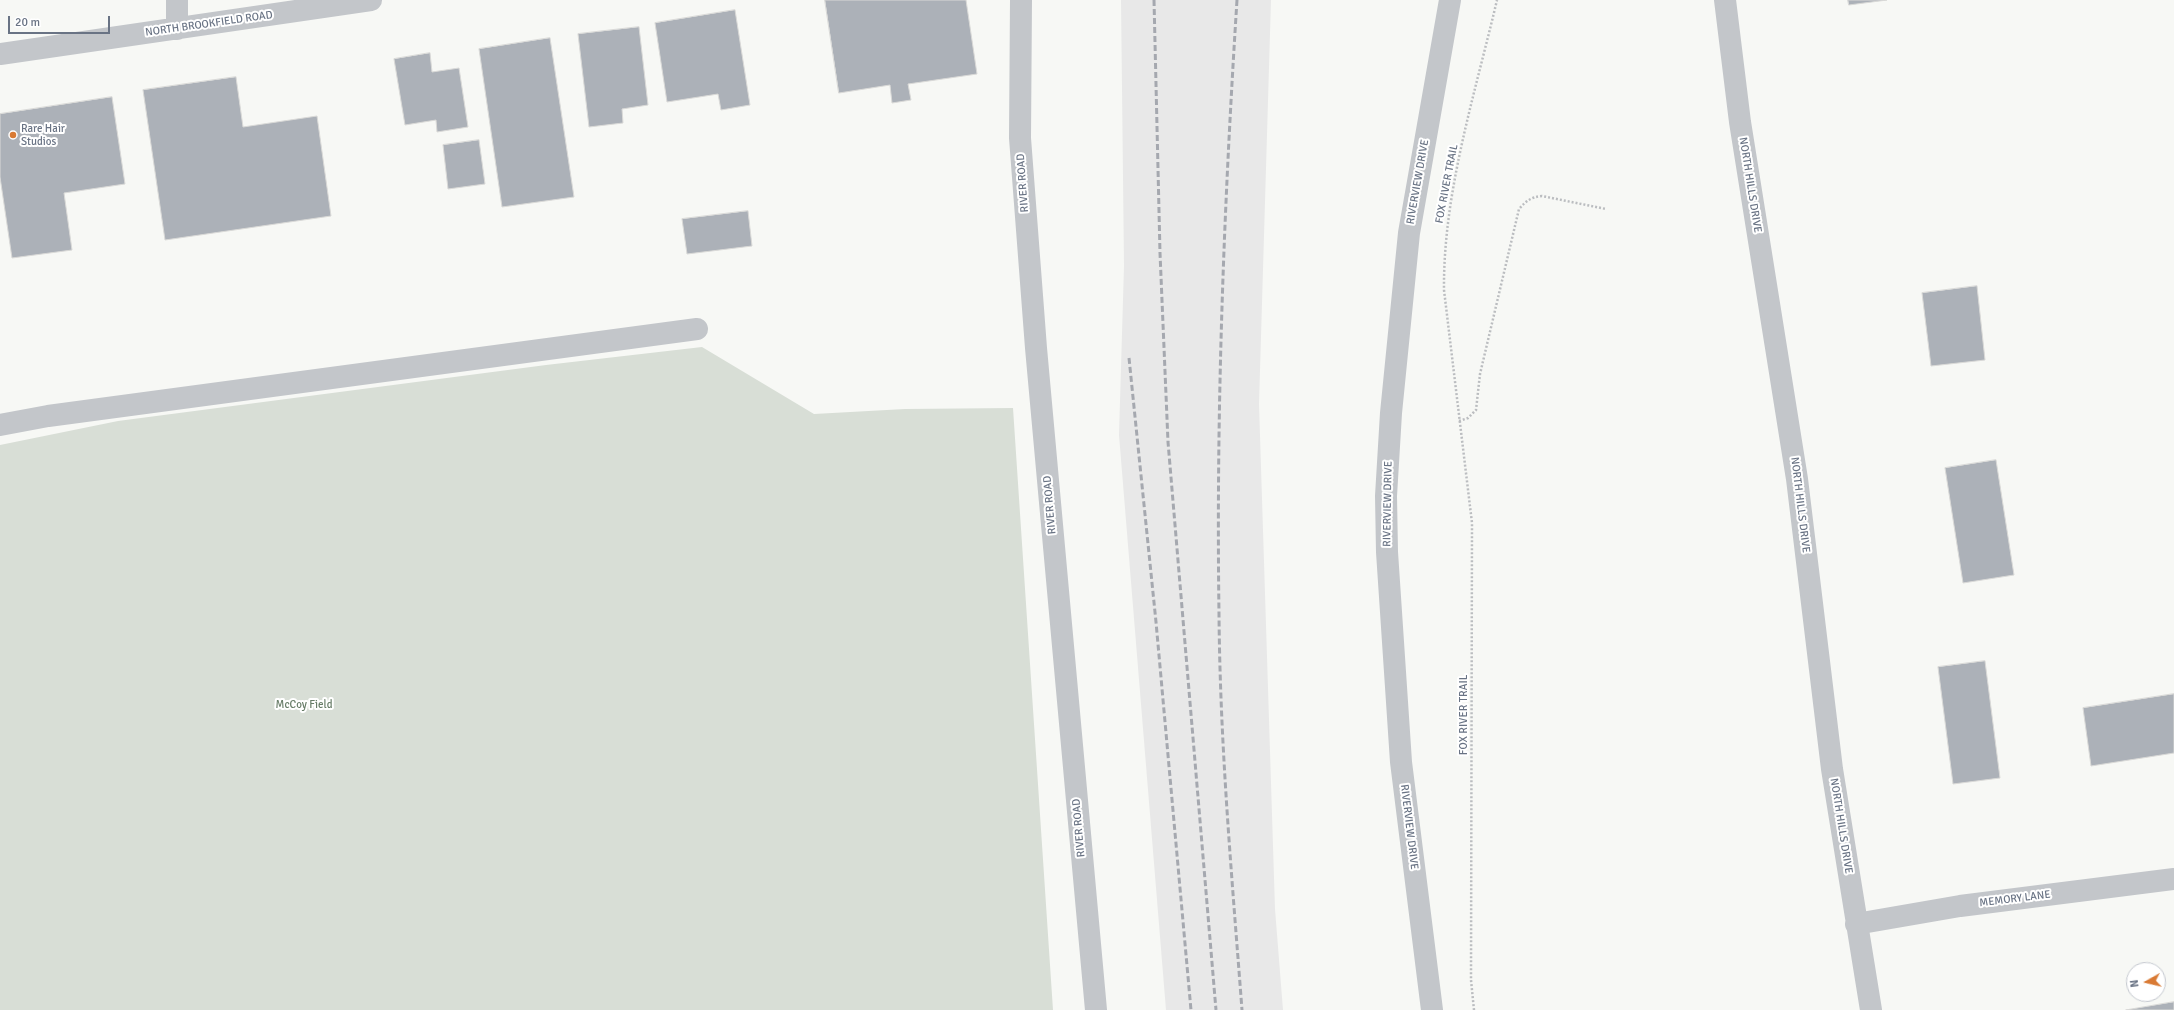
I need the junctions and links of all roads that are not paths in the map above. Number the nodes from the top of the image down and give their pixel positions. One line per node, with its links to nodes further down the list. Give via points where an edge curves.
1 (178, 0): 7 (street)
2 (371, 0): 6 (street, NORTH BROOKFIELD ROAD)
3 (1021, 0): 13 (street, RIVER ROAD, via 1020,138 1036,348)
4 (1450, 0): 14 (street, RIVERVIEW DRIVE, via 1409,233 1391,413 1386,496 1387,552 1401,762)
5 (1725, 0): 12 (street, NORTH HILLS DRIVE, via 1740,122 1797,479 1832,770)
6 (332, 3): 7 (street, NORTH BROOKFIELD ROAD)
7 (176, 29): 8 (street, NORTH BROOKFIELD ROAD)
8 (0, 54)
9 (697, 330): 10 (street, via 48,416)
10 (0, 426)
11 (2174, 879): 12 (street, MEMORY LANE, via 1960,906)
12 (1856, 924): 15 (street, NORTH HILLS DRIVE)
13 (1096, 1010)
14 (1432, 1010)
15 (1871, 1010)

